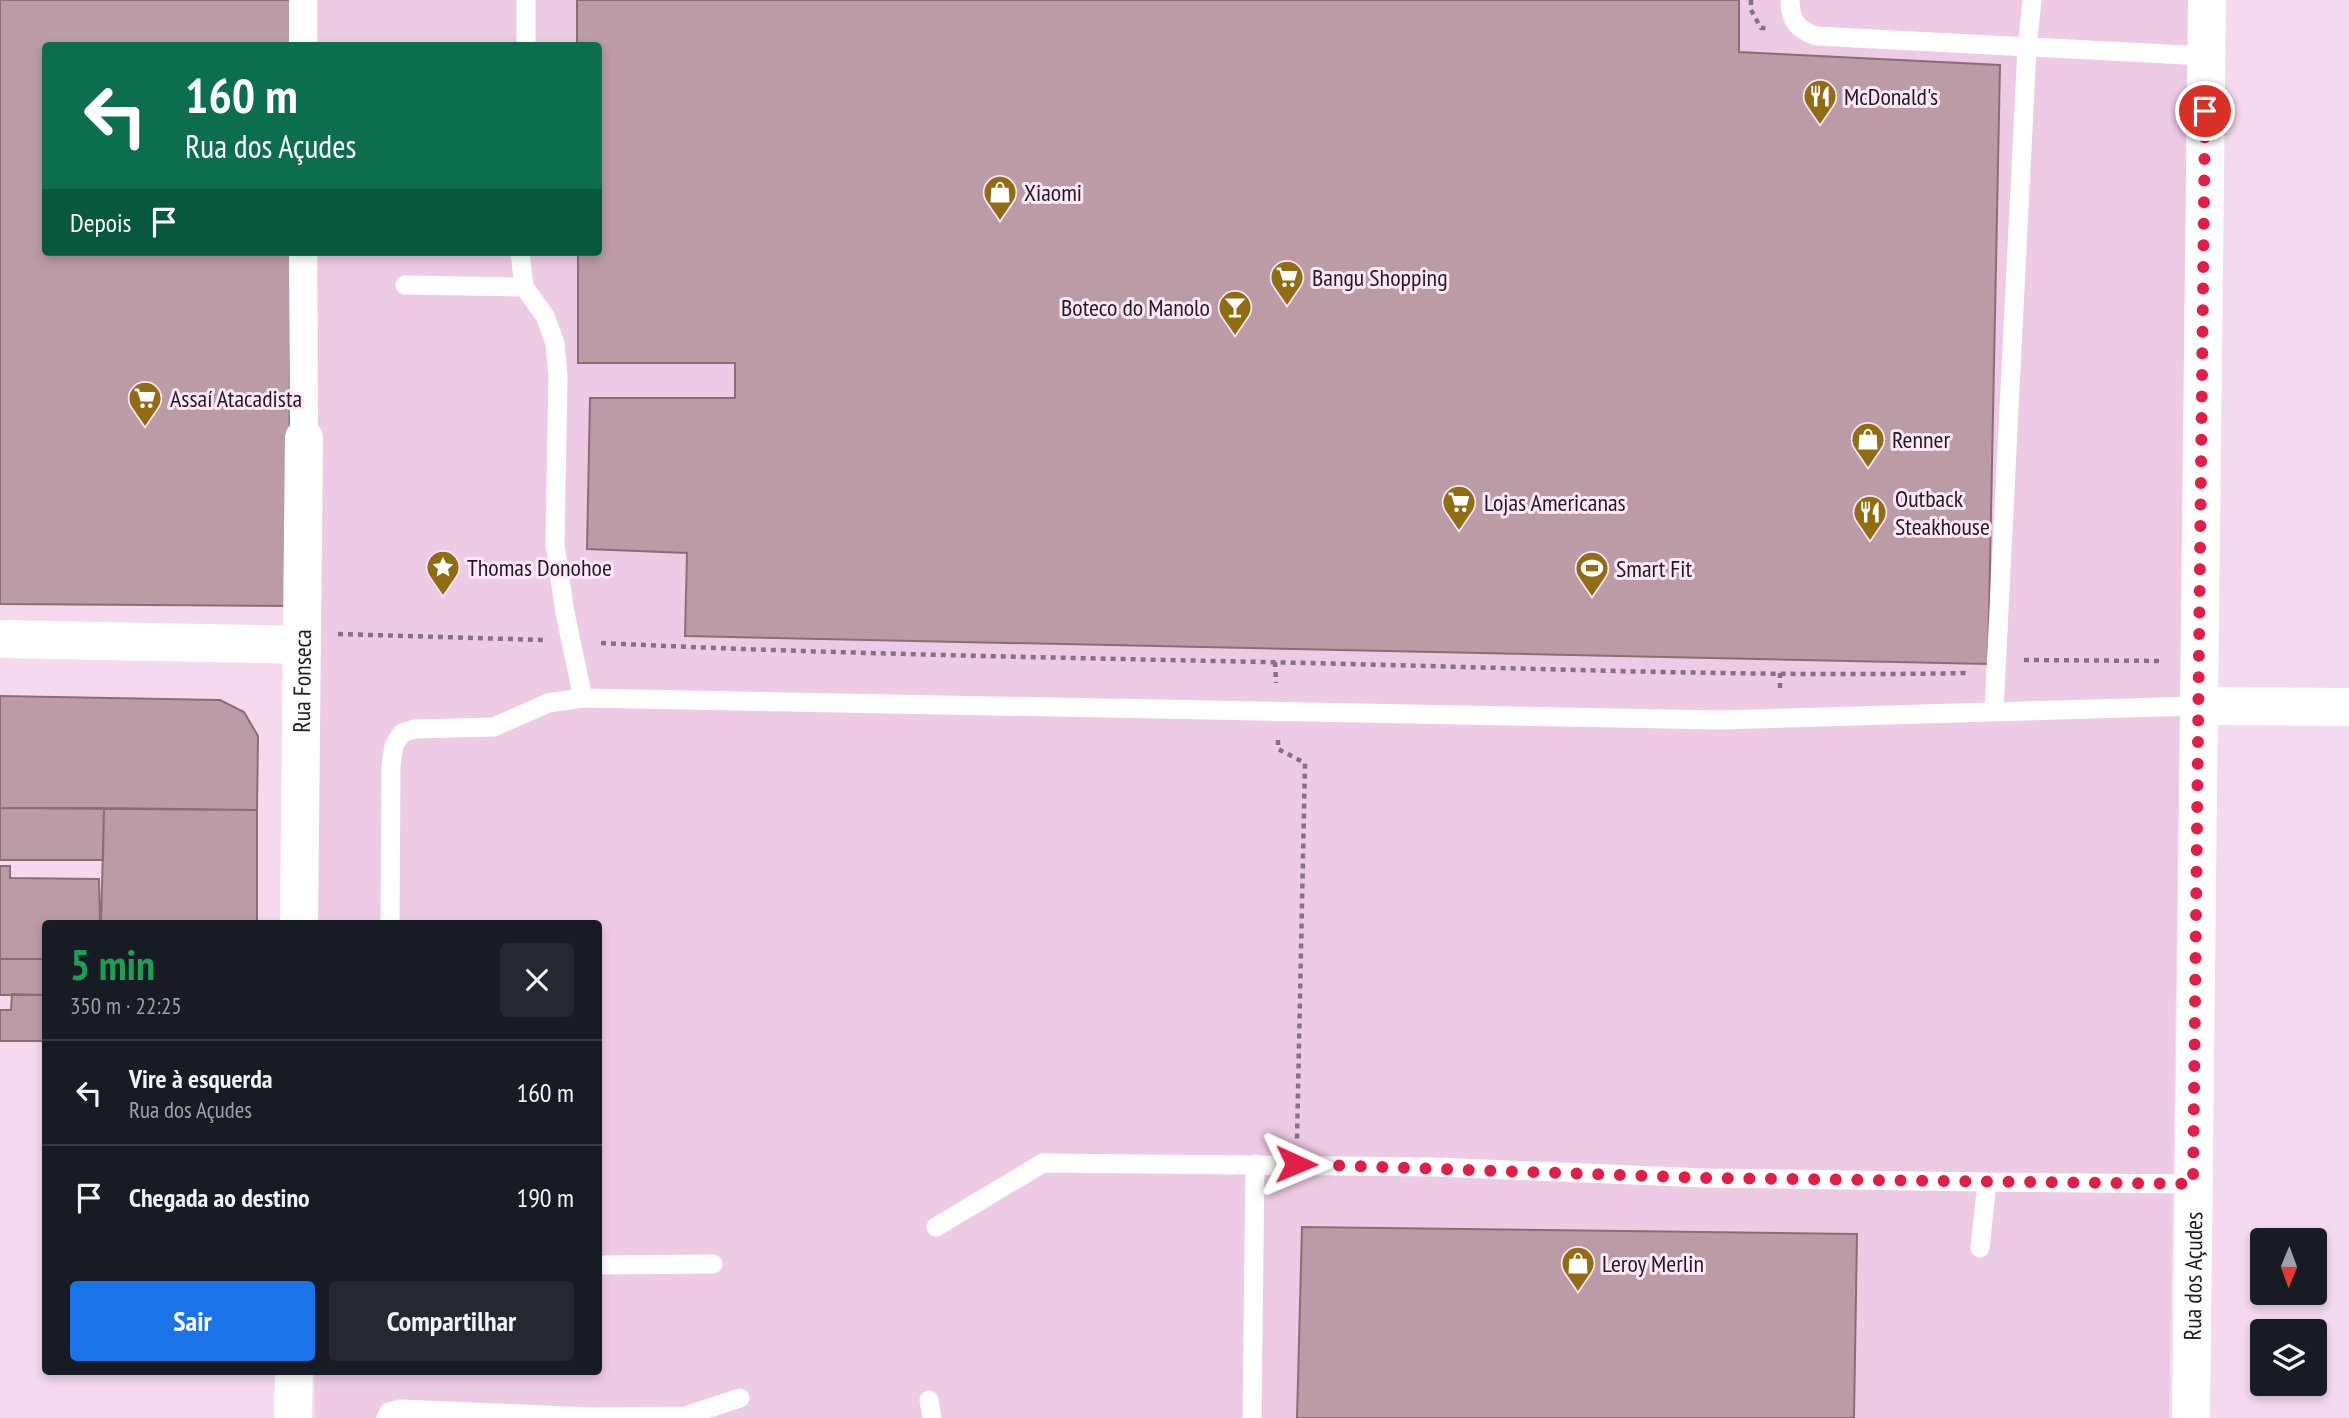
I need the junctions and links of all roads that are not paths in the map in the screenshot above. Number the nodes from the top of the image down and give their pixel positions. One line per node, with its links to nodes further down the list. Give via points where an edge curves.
1 (303, 0): 6 (street)
2 (526, 0): 7 (lane)
3 (1790, 0): 8 (lane, via 1800,30 1816,36)
4 (2032, 0): 8 (lane)
5 (2207, 0): 9 (street, Rua dos Açudes)
6 (303, 42)
7 (526, 42)
8 (2027, 48): 9 (lane); 20 (lane)
9 (2205, 56): 18 (street, Rua dos Açudes)
10 (303, 256): 14 (street)
11 (520, 256): 13 (lane)
12 (405, 285): 13 (lane)
13 (524, 287): 17 (lane, via 545,316 555,343 555,544)
14 (304, 438): 16 (street, Rua Fonseca)
15 (0, 639): 16 (street)
16 (302, 639): 21 (street, Rua Fonseca)
17 (583, 698): 20 (lane, via 1721,720); 22 (lane, via 548,703 494,727 402,733 394,745 391,766)
18 (2196, 706): 19 (street); 20 (lane); 25 (street, Rua dos Açudes)
19 (2349, 707)
20 (1994, 710)
21 (299, 920)
22 (390, 920)
23 (1255, 1164): 24 (lane); 26 (lane, via 1043,1163); 34 (lane)
24 (1987, 1182): 25 (lane); 27 (lane)
25 (2193, 1184): 35 (street, Rua dos Açudes)
26 (936, 1227)
27 (1980, 1248)
28 (713, 1264): 29 (lane)
29 (602, 1265)
30 (294, 1375): 32 (street)
31 (740, 1398): 33 (lane, via 685,1416 400,1409)
32 (293, 1418)
33 (386, 1418)
34 (1252, 1418)
35 (2191, 1418)

